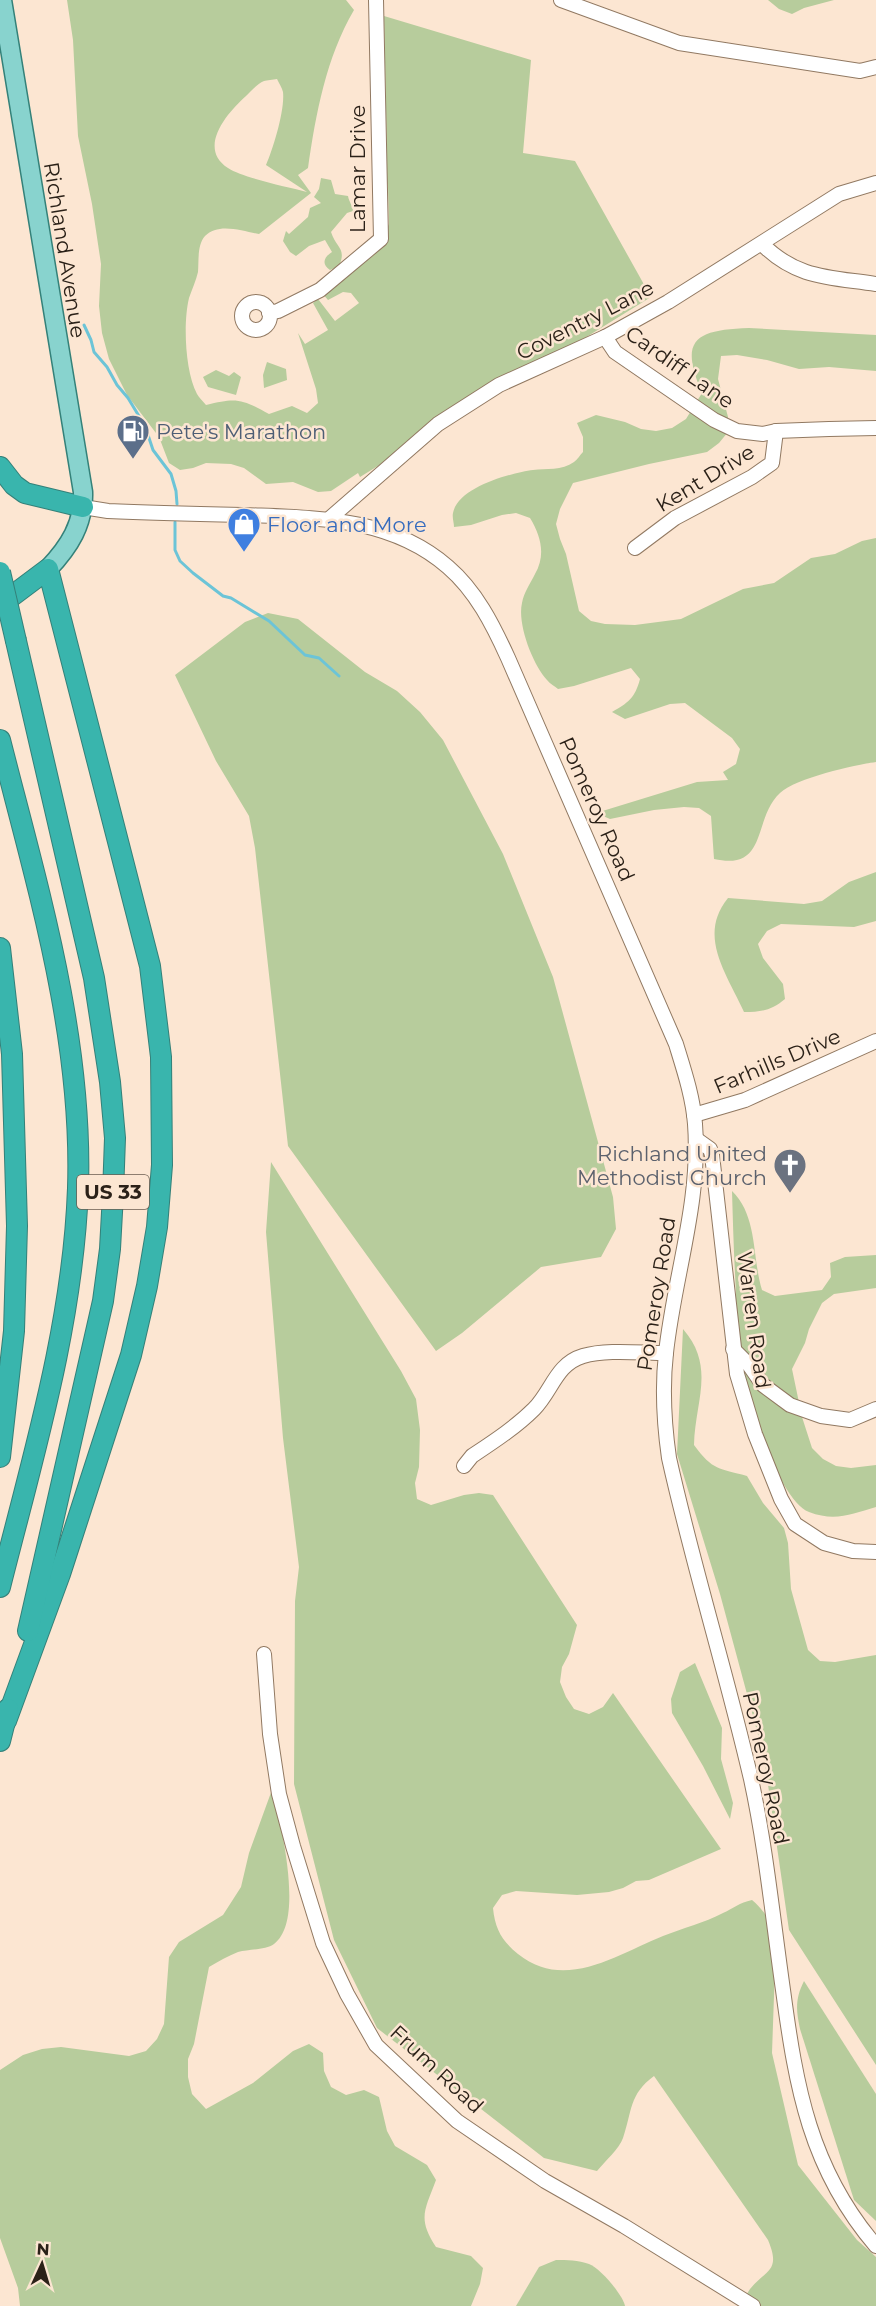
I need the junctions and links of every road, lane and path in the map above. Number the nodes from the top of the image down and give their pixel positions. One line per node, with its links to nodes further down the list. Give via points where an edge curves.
1 (2, 0): 13 (main road, Richland Avenue)
2 (376, 0): 8 (street, Lamar Drive, via 381,239 320,290)
3 (561, 0): 4 (street, via 679,43 860,71)
4 (876, 67)
5 (876, 183): 6 (street, Coventry Lane, via 839,195)
6 (762, 244): 7 (street, via 775,257 802,272); 9 (street, Coventry Lane)
7 (876, 284)
8 (269, 313)
9 (605, 337): 11 (street, Cardiff Lane, via 615,352 714,420 737,431); 14 (street, Coventry Lane, via 500,385 438,424)
10 (876, 428): 11 (street, Cardiff Lane)
11 (776, 431): 15 (street, Kent Drive, via 772,464 675,518)
12 (0, 467): 13 (highway, via 25,493)
13 (83, 507): 14 (street, Pomeroy Road); 16 (main road, via 74,537)
14 (328, 519): 22 (street, Pomeroy Road, via 391,532 418,546 449,568 483,609 513,668 672,1034)
15 (635, 548)
16 (48, 569): 18 (highway); 32 (highway, via 150,966 161,1057 162,1165 157,1227 131,1355 60,1574)
17 (0, 572): 32 (highway, US 33, bridge, via 94,978 115,1138 110,1249 103,1301)
18 (0, 605)
19 (0, 740): 30 (highway, US 33, via 66,1021 78,1157 75,1235 65,1315)
20 (0, 948): 27 (highway, via 12,1054 17,1226 14,1331)
21 (876, 1041): 22 (street, Farhills Drive, via 745,1100)
22 (694, 1115): 23 (street, Pomeroy Road)
23 (696, 1139): 24 (street, Warren Road, via 712,1155); 25 (street, Pomeroy Road, via 693,1192)
24 (734, 1349): 26 (street, via 763,1385 790,1405 821,1416 850,1420); 29 (street, Warren Road, via 744,1404 795,1524 824,1543 852,1551)
25 (666, 1353): 28 (street, via 585,1355 570,1362 560,1370 533,1410); 34 (street, Pomeroy Road, via 664,1415 669,1458 751,1779 799,2092 824,2164 843,2200)
26 (876, 1409)
27 (0, 1457)
28 (464, 1466)
29 (876, 1552)
30 (0, 1587)
31 (264, 1654): 35 (street, Frum Road, via 279,1794 293,1846 323,1943 376,2045 457,2121 549,2183)
32 (6, 1721): 33 (highway, US 33)
33 (0, 1742)
34 (876, 2246)
35 (753, 2306)

